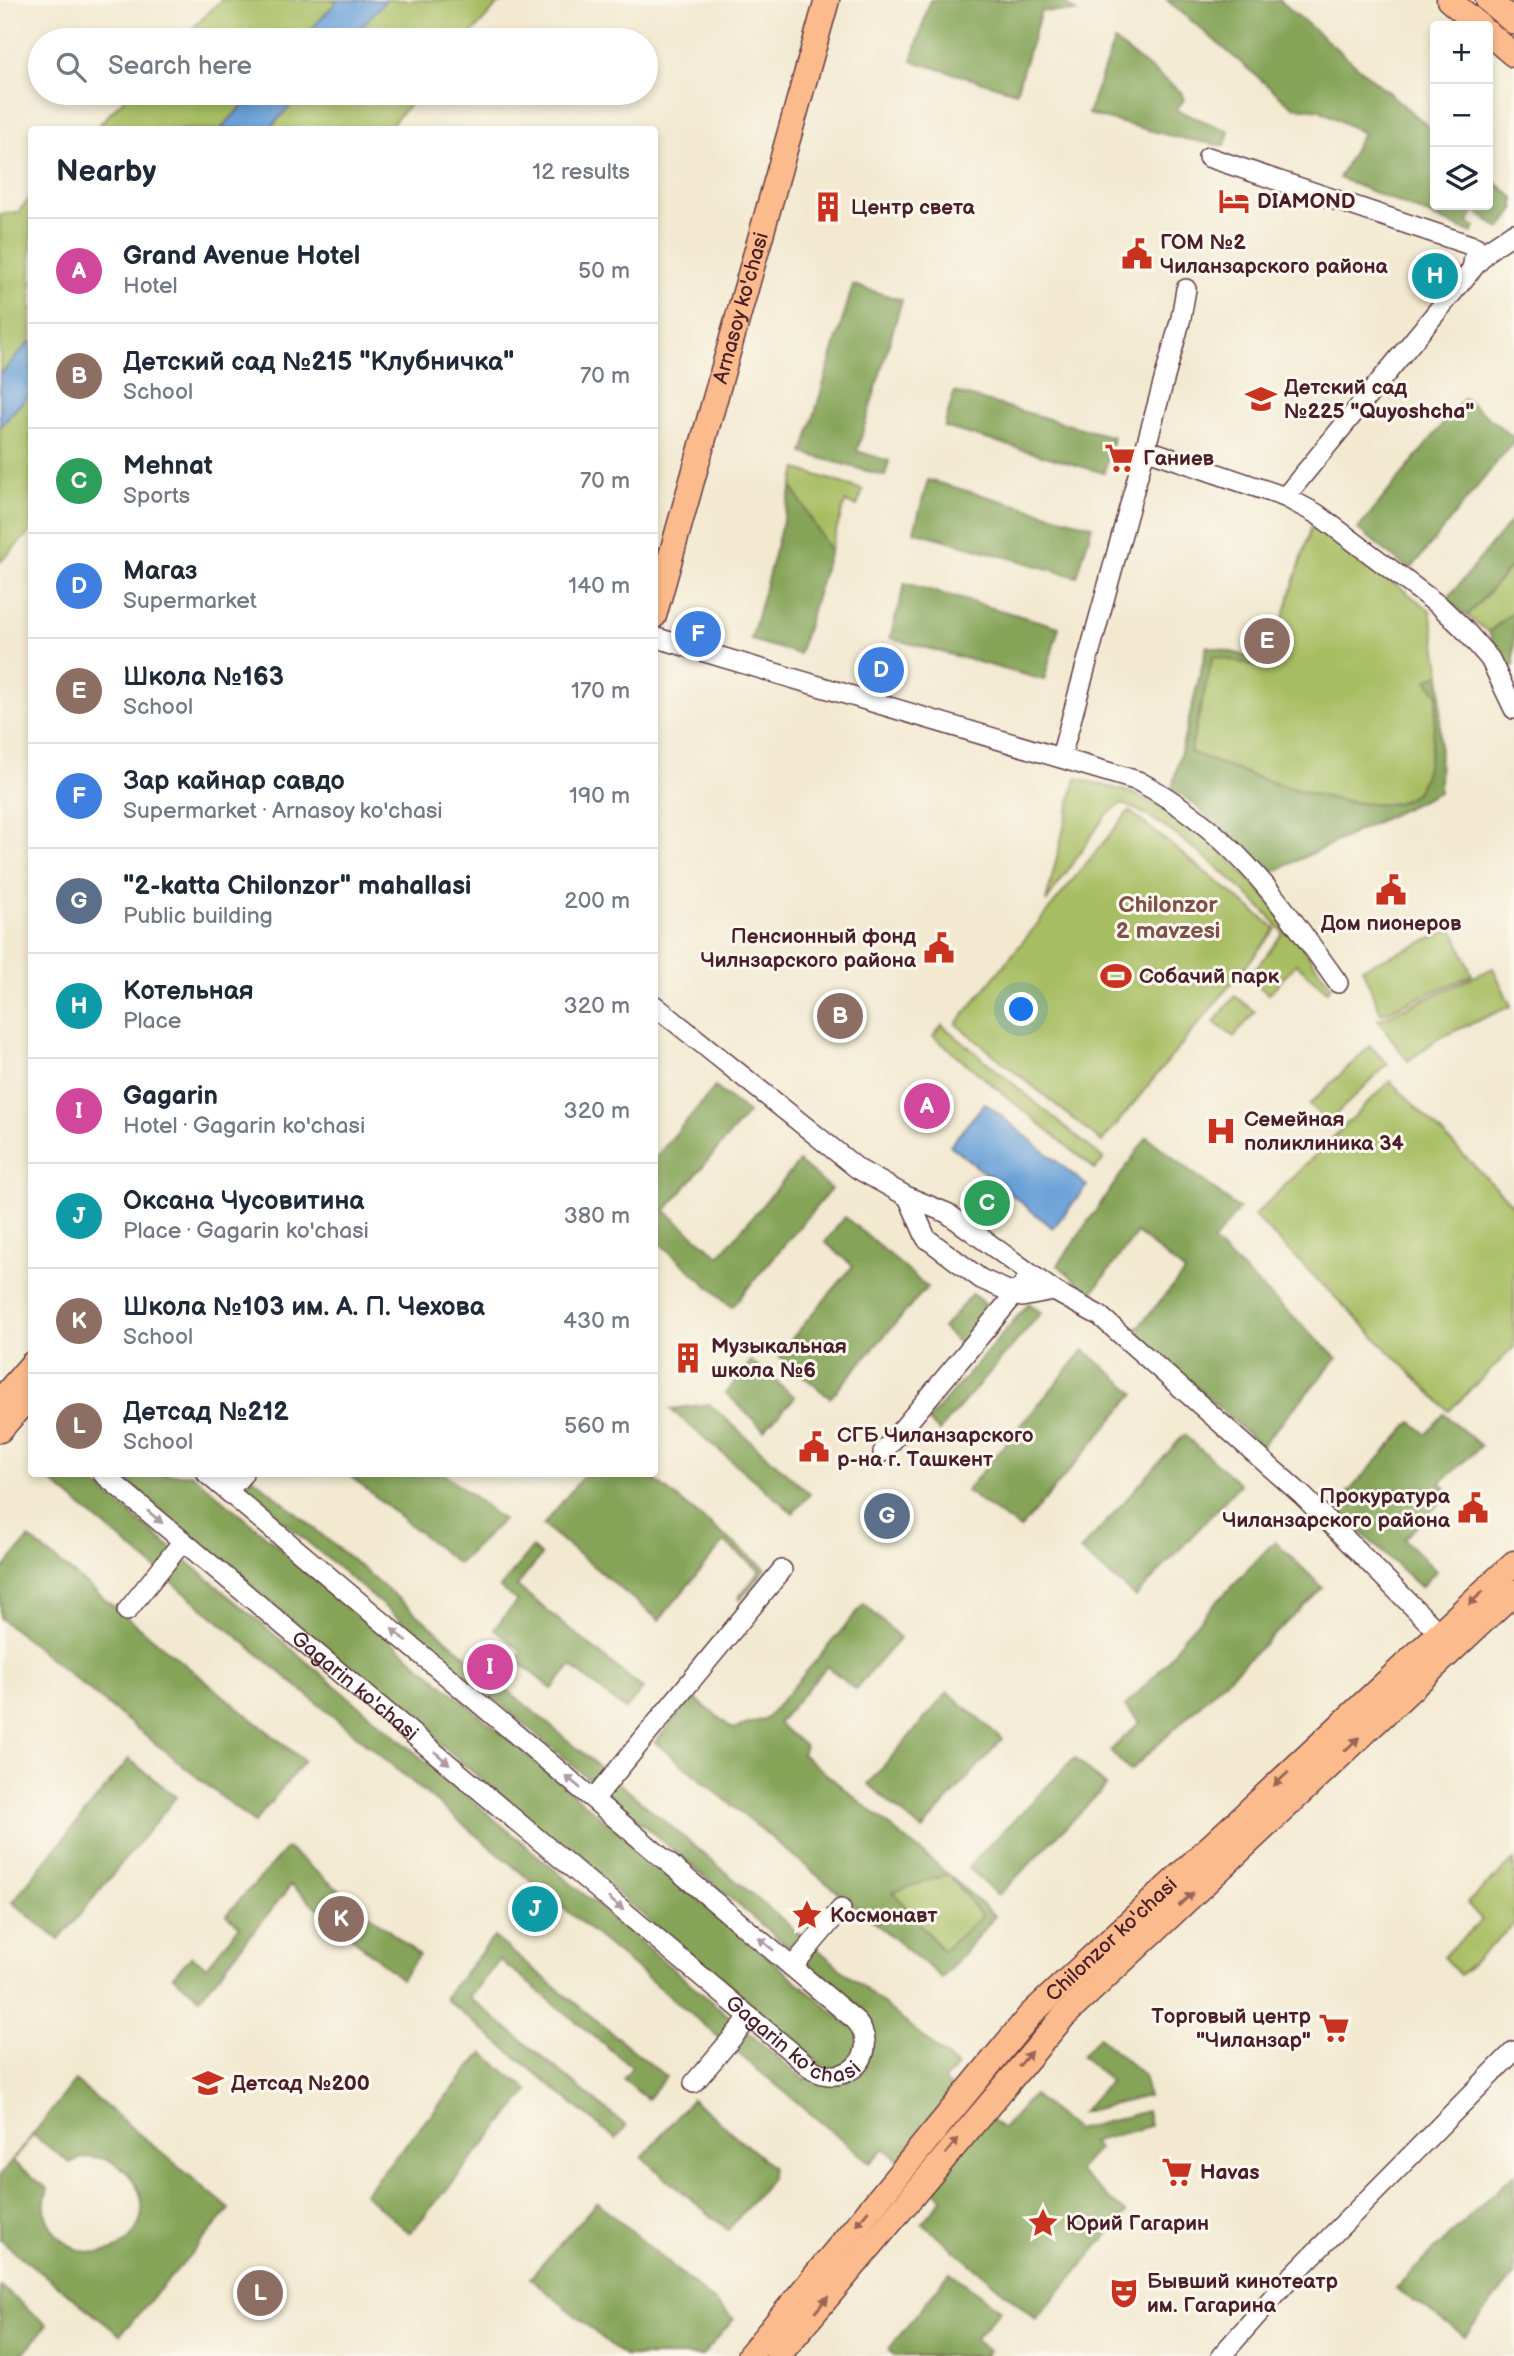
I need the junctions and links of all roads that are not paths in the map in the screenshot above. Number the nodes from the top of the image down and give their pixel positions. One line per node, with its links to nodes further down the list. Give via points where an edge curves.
1 (813, 0): 11 (main road, Arnasoy ko'chasi)
2 (827, 0): 11 (main road, Arnasoy ko'chasi)
3 (1449, 0): 5 (main road)
4 (1488, 0): 6 (main road)
5 (1474, 21)
6 (1514, 22)
7 (1493, 37): 8 (main road)
8 (1514, 55)
9 (1208, 157): 12 (street)
10 (1514, 233): 12 (street)
11 (753, 240): 16 (main road, Arnasoy ko'chasi); 17 (main road, Arnasoy ko'chasi)
12 (1483, 248): 15 (street, via 1472,269)
13 (1186, 289): 14 (street)
14 (1145, 449): 15 (street); 20 (street)
15 (1285, 497): 19 (street, via 1317,514 1441,607 1490,659)
16 (658, 549)
17 (658, 601)
18 (658, 638): 20 (street)
19 (1514, 709)
20 (1061, 757): 21 (street, via 1138,781 1203,821 1264,883)
21 (1338, 983)
22 (658, 1007): 23 (street, via 858,1169)
23 (908, 1197): 24 (street); 25 (street)
24 (947, 1213): 25 (street); 26 (street)
25 (926, 1238): 28 (street, via 981,1279)
26 (1031, 1275): 27 (street); 28 (street)
27 (1054, 1291): 28 (street, via 1022,1297); 42 (street, via 1100,1315 1165,1372 1303,1496)
28 (1014, 1294): 32 (street)
29 (28, 1375): 30 (main road)
30 (18, 1401): 31 (main road)
31 (0, 1430)
32 (883, 1452)
33 (107, 1477): 37 (street, Gagarin ko'chasi, one-way to 37)
34 (211, 1477): 36 (street, Gagarin ko'chasi)
35 (240, 1477): 36 (street)
36 (228, 1491): 43 (street, Gagarin ko'chasi, one-way to 36)
37 (183, 1541): 41 (street); 46 (street, Gagarin ko'chasi, one-way to 46)
38 (1514, 1563): 42 (main road, Chilonzor ko'chasi, one-way to 42)
39 (782, 1570): 43 (street)
40 (1514, 1592): 42 (main road, Chilonzor ko'chasi)
41 (127, 1611)
42 (1446, 1641): 49 (main road, Chilonzor ko'chasi, one-way to 49, via 1031,2014); 50 (main road, Chilonzor ko'chasi, one-way to 42, via 1063,2017)
43 (594, 1799): 45 (street, Gagarin ko'chasi, one-way to 43)
44 (841, 1909): 45 (street)
45 (793, 1966): 46 (street, Gagarin ko'chasi, via 860,2025 867,2042 858,2065 843,2075 820,2073)
46 (750, 2017): 48 (street)
47 (1514, 2051): 51 (street, via 1288,2280)
48 (694, 2083)
49 (749, 2356)
50 (778, 2356)
51 (1221, 2356)

